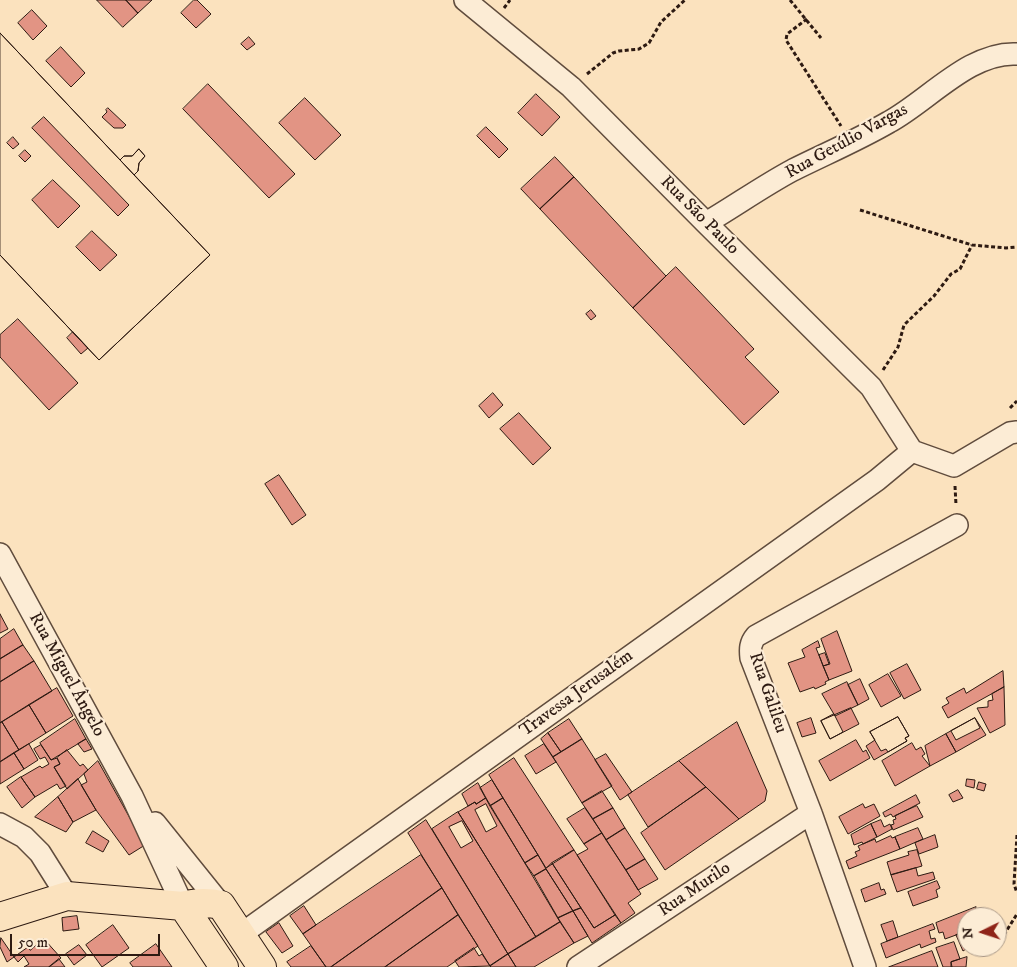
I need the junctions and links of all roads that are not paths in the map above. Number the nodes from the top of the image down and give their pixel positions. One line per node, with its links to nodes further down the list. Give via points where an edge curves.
1 (465, 0): 3 (street, Rua São Paulo, via 571,87)
2 (1017, 54): 3 (street, Rua Getúlio Vargas, via 1006,53 965,69 890,122 792,171)
3 (706, 223): 5 (street, Rua São Paulo, via 871,387)
4 (1017, 432): 5 (street, via 954,466)
5 (912, 451): 15 (street, Travessa Jerusalém, via 878,480)
6 (957, 524): 9 (street, Rua Galileu, via 752,641 751,658)
7 (0, 554): 8 (street, Rua Miguel Ângelo)
8 (132, 796): 12 (street, Rua Miguel Ângelo); 13 (street, Rua Miguel Ângelo)
9 (811, 813): 18 (street, Rua Murilo); 19 (street, Rua Galileu)
10 (0, 824): 11 (street, via 24,837 40,853)
11 (67, 896): 13 (main road); 14 (main road)
12 (221, 905): 13 (main road, via 198,903); 15 (main road, Rua Miguel Ângelo)
13 (183, 906): 16 (main road, Rua Miguel Ângelo)
14 (0, 917)
15 (240, 935): 17 (main road, Rua Miguel Ângelo)
16 (224, 967)
17 (262, 967)
18 (578, 967)
19 (865, 967)

